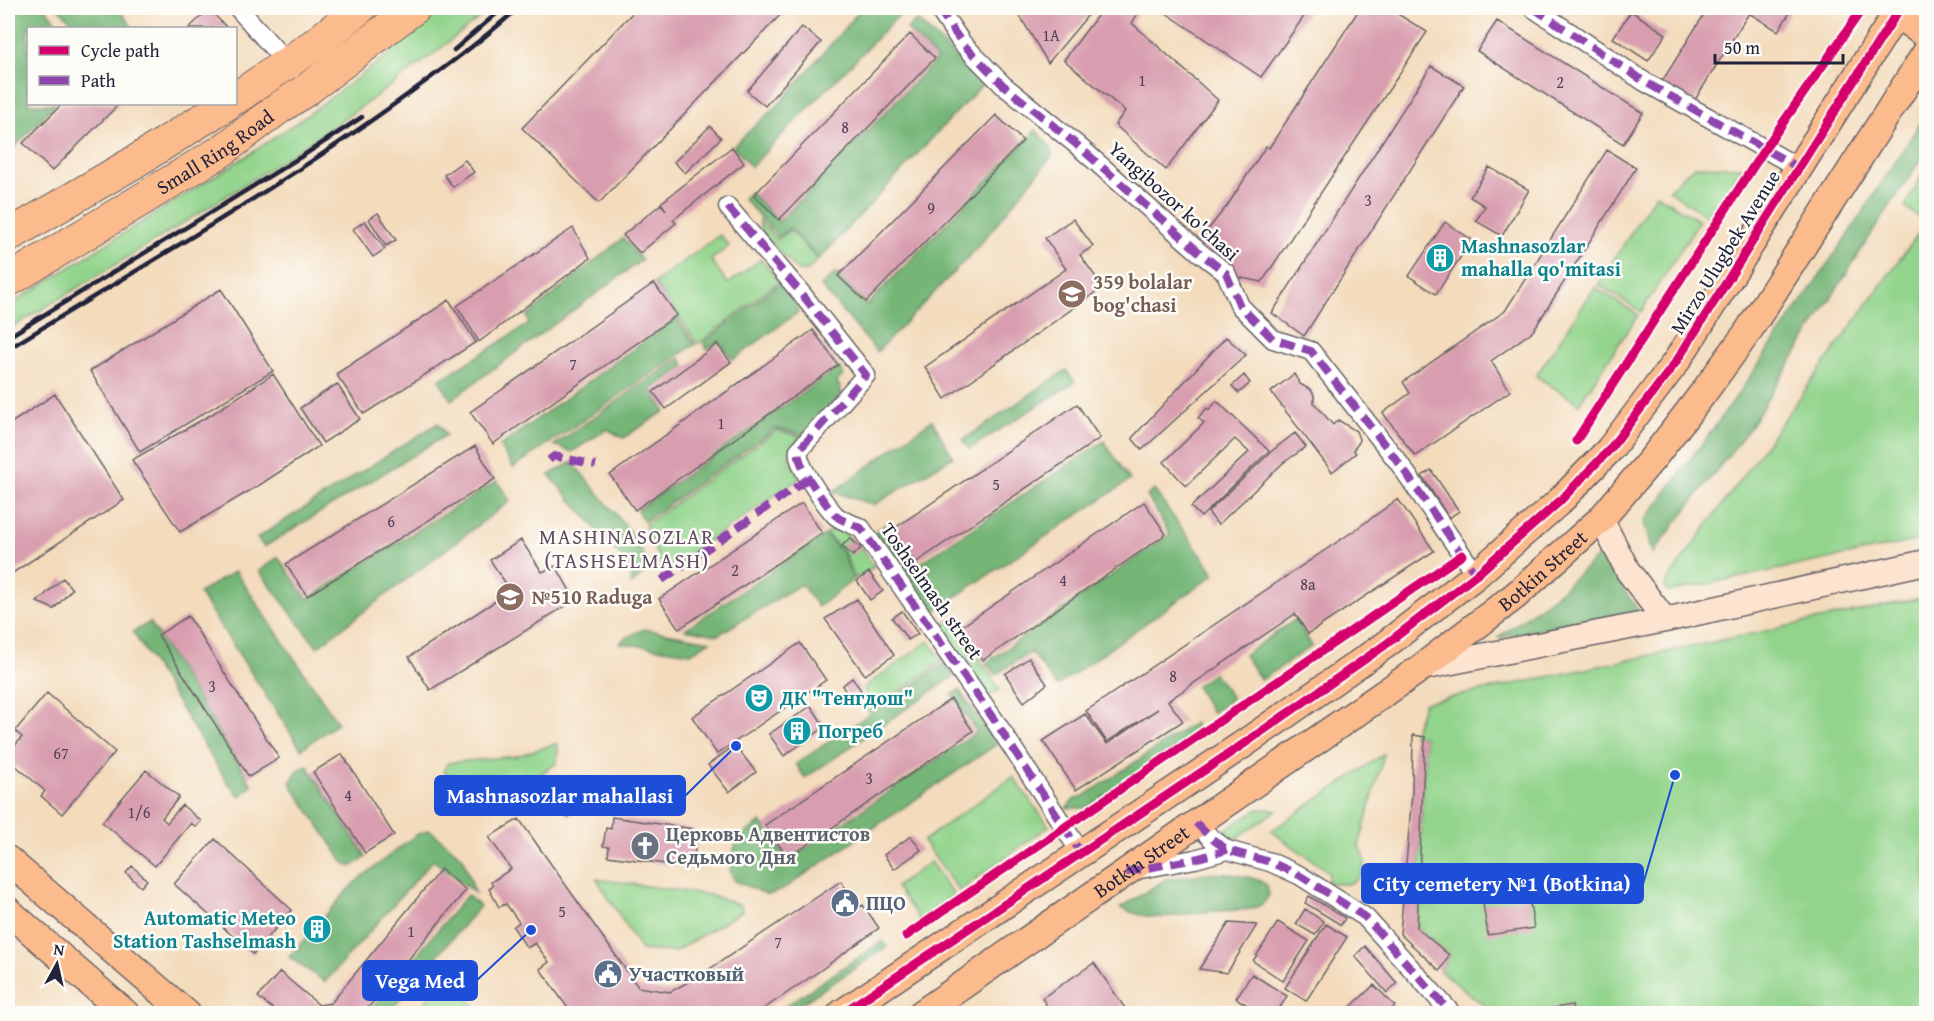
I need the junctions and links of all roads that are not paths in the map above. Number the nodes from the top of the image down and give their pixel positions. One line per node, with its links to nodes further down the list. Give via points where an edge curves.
1 (238, 8): 9 (street)
2 (360, 8): 9 (highway, Small Ring Road)
3 (414, 8): 10 (highway, Small Ring Road)
4 (938, 8): 20 (street, Yangibozor ko'chasi, via 962,43 1003,85 1226,273 1240,306 1273,339 1311,351 1400,463)
5 (1533, 8): 13 (street, via 1645,82)
6 (1894, 10): 7 (main road); 13 (main road, Mirzo Ulugbek Avenue)
7 (1926, 35)
8 (1926, 53): 18 (main road, via 1747,333 1690,411)
9 (288, 64): 10 (street); 11 (highway, Small Ring Road)
10 (309, 88): 16 (highway, Small Ring Road, via 223,150)
11 (237, 97)
12 (225, 105): 15 (highway, Small Ring Road)
13 (1799, 168): 17 (main road, Mirzo Ulugbek Avenue, via 1676,362 1610,449)
14 (728, 207): 25 (street, Toshselmash street, via 866,375 800,450 801,467 836,516 861,528)
15 (8, 236)
16 (8, 281)
17 (1560, 501): 18 (main road, Botkin Street); 20 (main road, Botkin Street)
18 (1594, 525): 21 (street, Botkin Street); 22 (main road, Botkin Street, via 1516,595)
19 (1926, 562): 21 (street, Botkin Street)
20 (1476, 575): 25 (main road, Botkin Street, via 1248,741)
21 (1665, 620): 22 (street, Botkin Street)
22 (1421, 668): 23 (main road, Botkin Street)
23 (1196, 824): 24 (street); 27 (main road, Botkin Street)
24 (1227, 850): 27 (street); 34 (street, via 1299,875 1365,917)
25 (1081, 853): 29 (main road, Botkin Street)
26 (8, 860): 32 (main road)
27 (1126, 872): 30 (main road, Botkin Street)
28 (8, 911): 31 (main road)
29 (909, 968): 30 (main road); 33 (main road, Botkin Street)
30 (928, 1009)
31 (126, 1014)
32 (187, 1014)
33 (841, 1014)
34 (1452, 1014)

